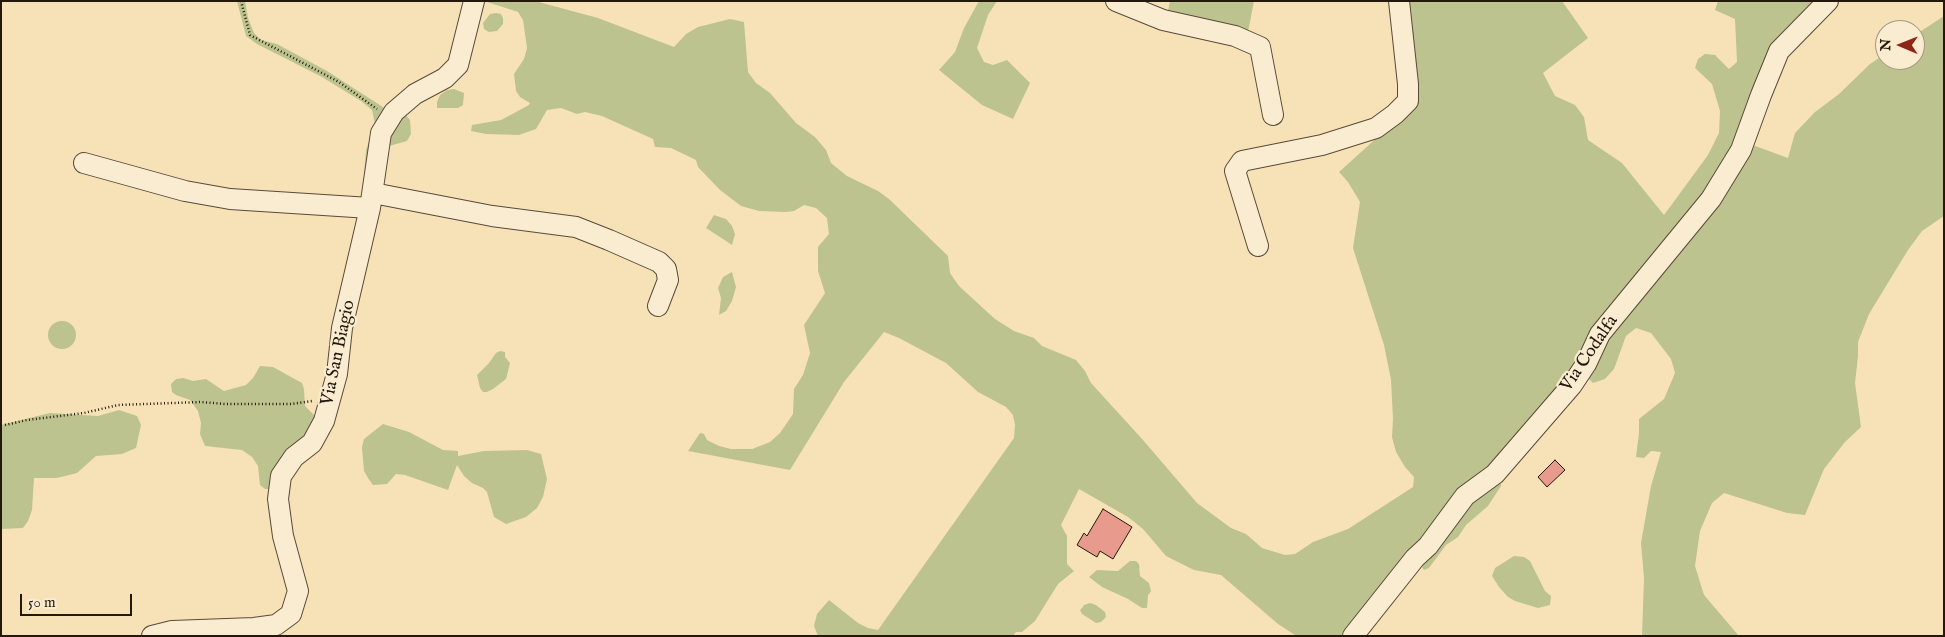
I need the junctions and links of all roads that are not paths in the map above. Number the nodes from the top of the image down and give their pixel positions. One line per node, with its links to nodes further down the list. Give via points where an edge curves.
1 (474, 1): 7 (street, Via San Biagio, via 458,64 445,78 415,94 394,112 381,133)
2 (1116, 1): 5 (street, via 1163,20 1235,36 1260,47)
3 (1399, 1): 8 (street, via 1408,101 1376,128 1322,145 1242,161 1235,171)
4 (1828, 1): 11 (street, Via Codalfa, via 1780,52 1741,150 1711,198 1600,334 1572,385 1495,474 1465,496)
5 (1272, 115)
6 (84, 163): 7 (street, via 185,191 230,199)
7 (371, 201): 9 (street, via 576,227 658,262 666,269 668,280); 10 (street, Via San Biagio, via 342,328 337,374 324,422 312,443 294,457 281,476 278,498 298,591 291,614 276,625 172,631)
8 (1258, 246)
9 (658, 306)
10 (152, 636)
11 (1353, 636)

